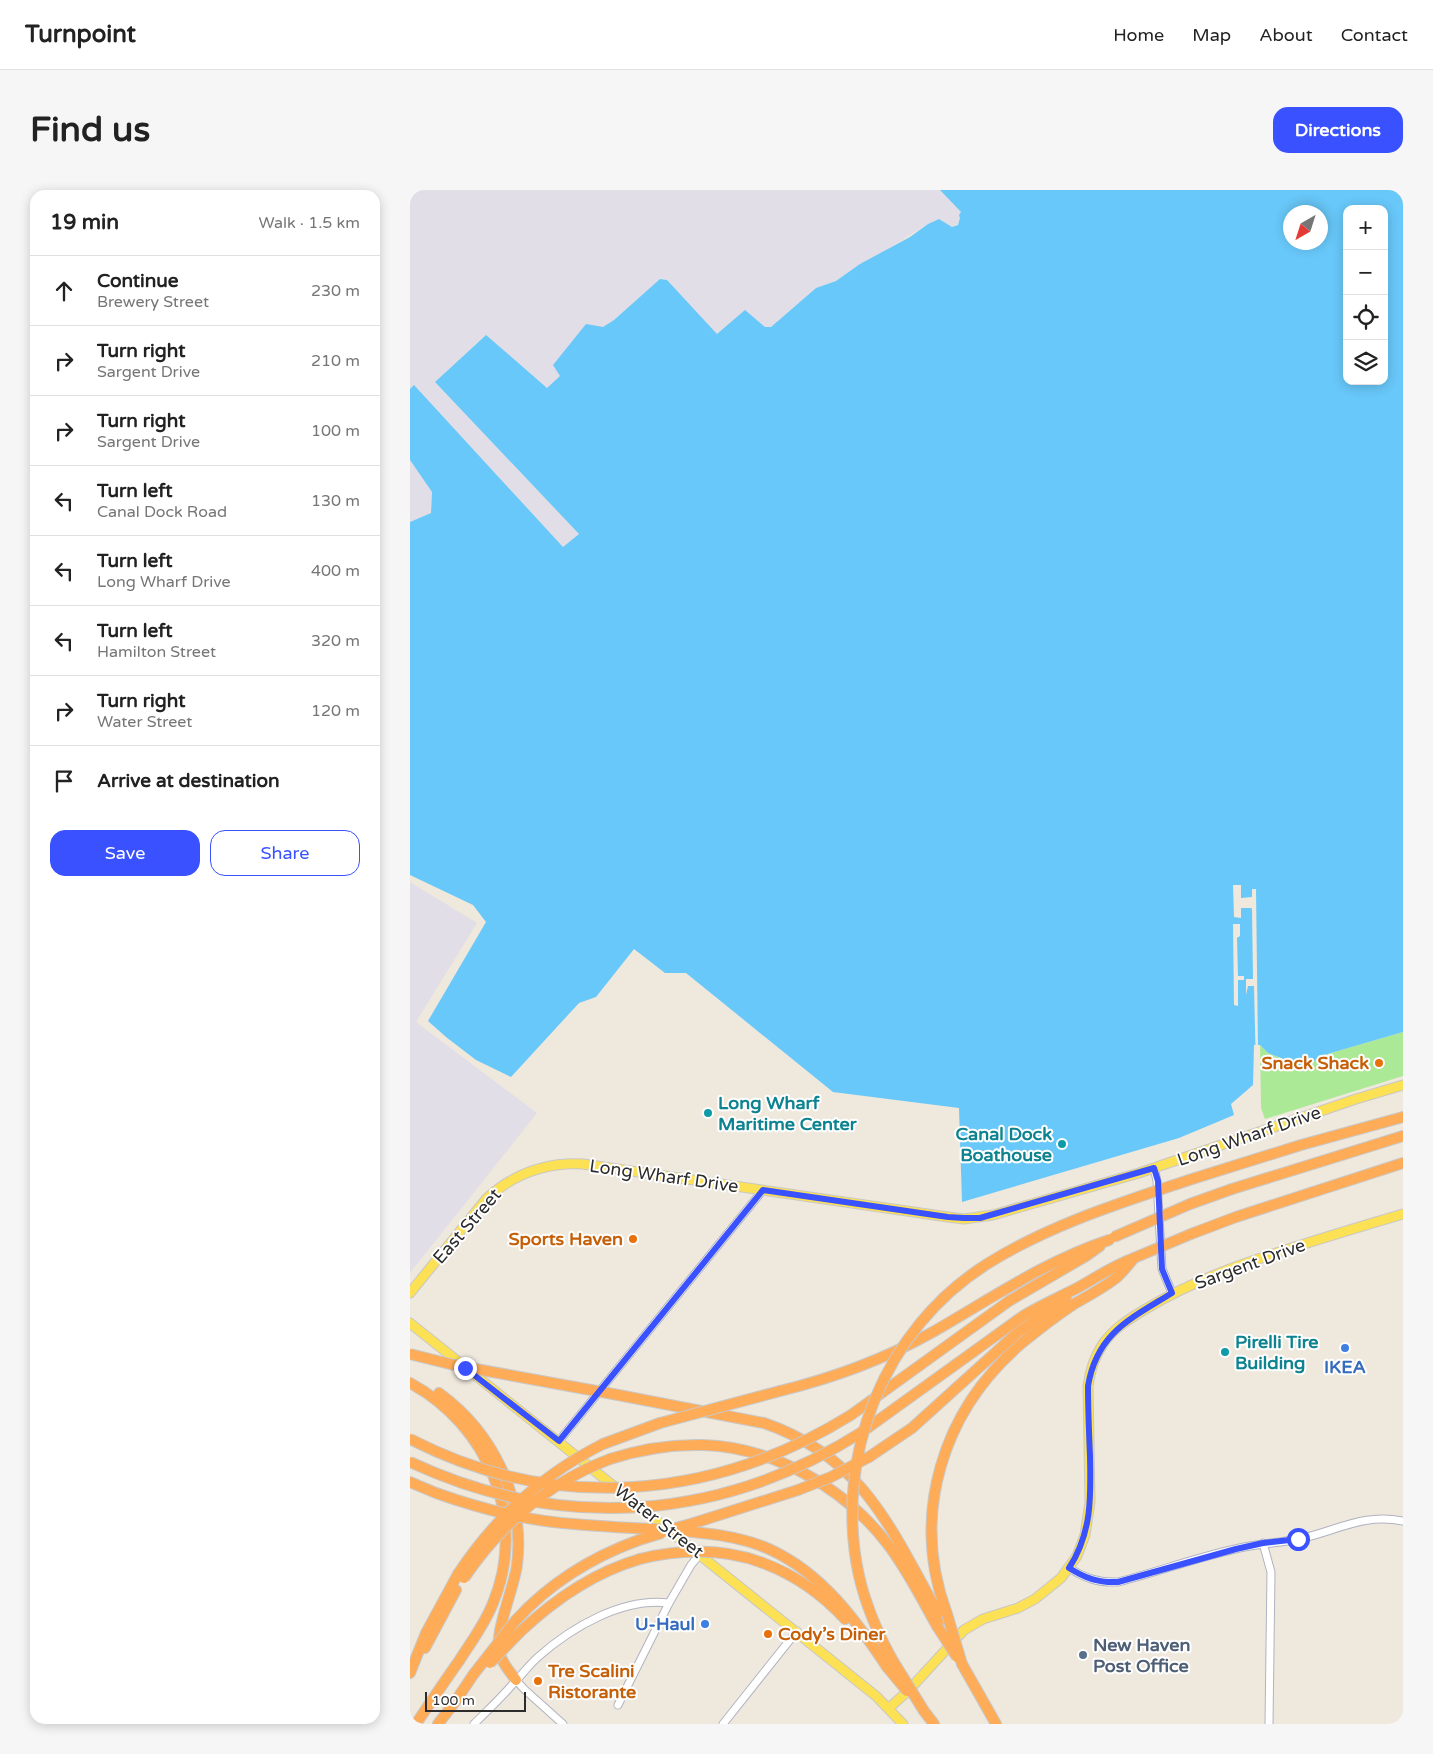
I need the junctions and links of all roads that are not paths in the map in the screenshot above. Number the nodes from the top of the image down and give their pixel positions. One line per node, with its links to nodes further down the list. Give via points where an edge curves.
1 (1403, 1085): 5 (main road, Long Wharf Drive)
2 (1403, 1117): 30 (highway, bridge, via 1189,1180 1056,1228 971,1275 925,1317 901,1349 883,1381 867,1419 854,1476 853,1538 859,1576)
3 (1403, 1136): 9 (highway, bridge, via 1240,1186)
4 (1403, 1163): 10 (highway, bridge, via 1236,1216)
5 (1154, 1168): 7 (main road, Long Wharf Drive, via 980,1218 948,1217); 13 (street, via 1158,1181 1162,1269)
6 (533, 1169): 7 (main road, Long Wharf Drive, via 557,1164 583,1164); 12 (main road, East Street, via 504,1184 487,1198)
7 (763, 1190): 19 (street)
8 (1403, 1214): 13 (main road, Sargent Drive, via 1262,1257)
9 (1111, 1238): 18 (highway, bridge, via 1003,1305 851,1415 788,1450 744,1467 687,1481 634,1487 583,1487 521,1479 463,1462); 26 (highway, bridge, via 1034,1273 932,1333 845,1372 660,1423 603,1444 525,1495 472,1553)
10 (1134, 1258): 11 (highway, via 1115,1265); 28 (highway, via 1116,1278 1056,1316 1022,1343 987,1380 958,1423 942,1460 932,1509 933,1562)
11 (1079, 1287): 20 (highway, bridge, via 1004,1329 862,1432 817,1458 748,1487 649,1506 599,1508 557,1505 476,1488); 33 (highway, bridge, via 1016,1334 912,1428 869,1457 798,1490 639,1540 572,1572 516,1620)
12 (410, 1293)
13 (1172, 1293): 25 (main road, Sargent Drive, via 1113,1333 1103,1344 1090,1371 1088,1522 1080,1548)
14 (410, 1323): 19 (main road, Water Street)
15 (410, 1354): 28 (highway, bridge, via 764,1423 795,1435 851,1474 876,1506)
16 (410, 1376): 34 (highway, via 439,1393 472,1422 494,1453 508,1485 517,1525 518,1552 498,1648)
17 (410, 1383): 37 (highway, via 454,1414 478,1444 496,1484 505,1539 502,1577 489,1613)
18 (410, 1439)
19 (559, 1441): 24 (main road, Water Street)
20 (410, 1462)
21 (410, 1482): 30 (highway, bridge, via 475,1506 523,1518 721,1534 746,1540 801,1566 829,1591)
22 (1403, 1521): 23 (street, via 1362,1520 1312,1536)
23 (1263, 1543): 25 (street, via 1118,1582 1089,1579); 45 (street, via 1271,1572)
24 (700, 1554): 27 (street); 29 (main road, Water Street)
25 (1069, 1568): 36 (main road, Sargent Drive, via 1035,1599 964,1630)
26 (461, 1576): 28 (highway, bridge, via 529,1504 571,1476 610,1459 658,1447 705,1445 748,1452 806,1475 844,1499 877,1530); 32 (highway, via 426,1633)
27 (669, 1603): 34 (street, via 652,1602 627,1607 591,1622 547,1650); 35 (street)
28 (942, 1620): 31 (highway, bridge); 31 (highway, bridge)
29 (797, 1631): 36 (main road, Water Street); 41 (street)
30 (890, 1664): 33 (highway, bridge, via 870,1650 821,1596 792,1576 763,1563 730,1554 701,1552 670,1553 617,1566 544,1611); 43 (highway, bridge)
31 (962, 1664): 44 (highway)
32 (410, 1673)
33 (475, 1677): 38 (highway)
34 (516, 1680): 39 (street); 40 (street)
35 (618, 1705)
36 (889, 1708): 42 (main road, Water Street)
37 (417, 1722)
38 (438, 1724)
39 (474, 1724)
40 (563, 1724)
41 (723, 1724)
42 (903, 1724)
43 (934, 1724)
44 (996, 1724)
45 (1269, 1724)

